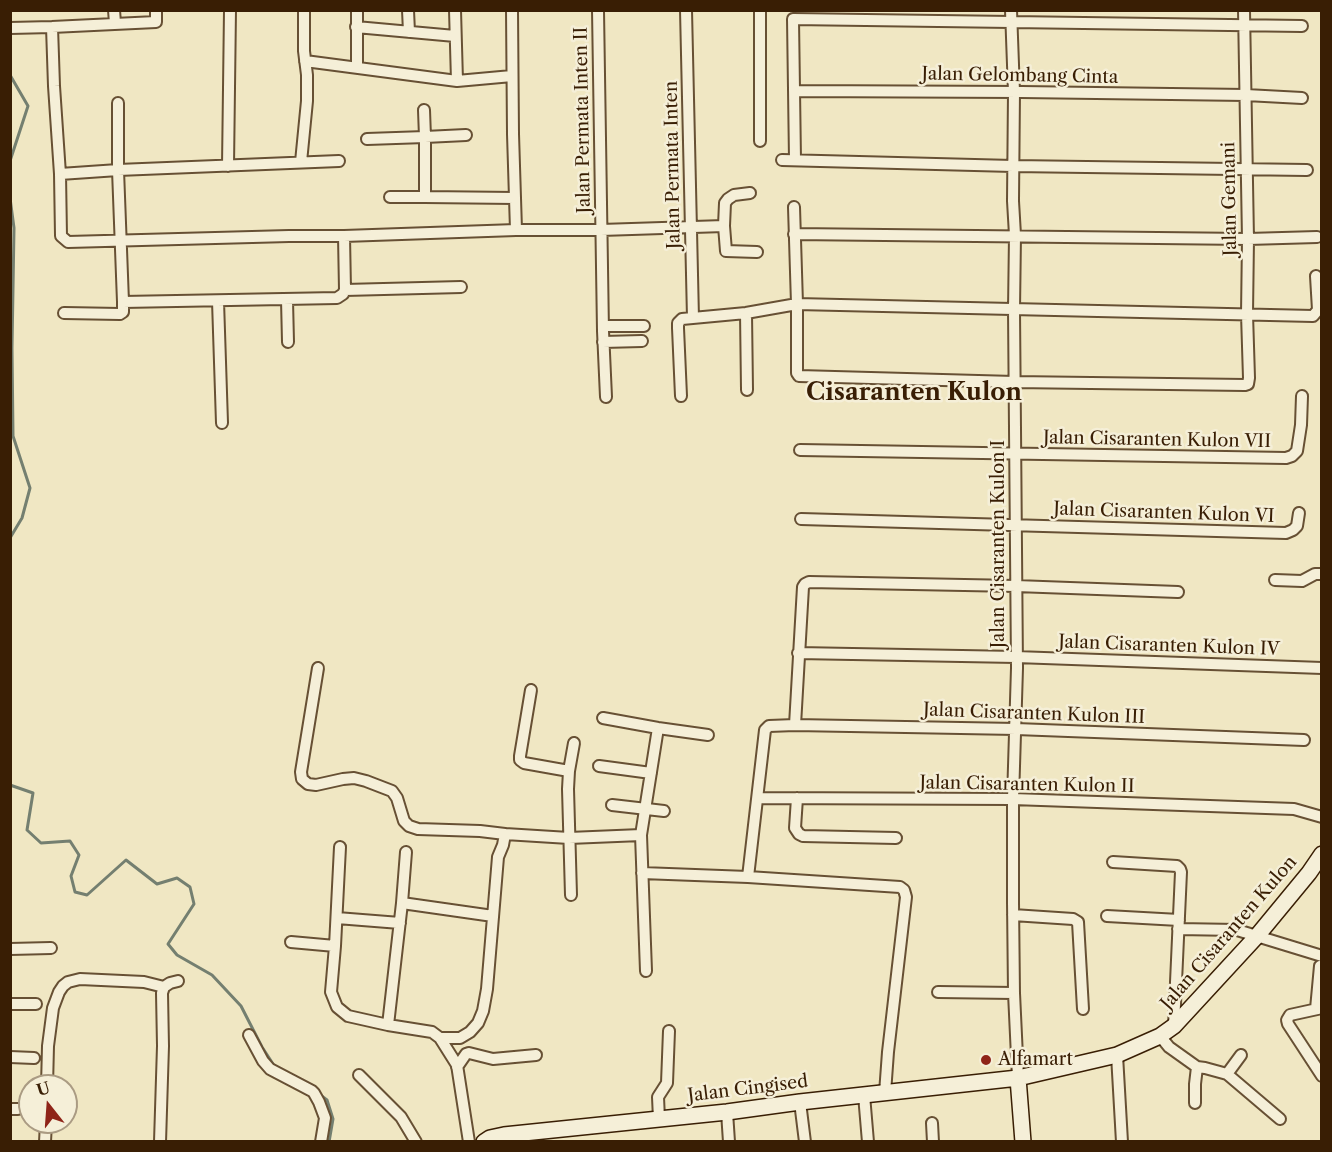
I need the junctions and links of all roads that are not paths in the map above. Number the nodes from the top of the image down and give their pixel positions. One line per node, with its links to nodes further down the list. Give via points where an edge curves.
1 (114, 10): 15 (street)
2 (230, 10): 41 (street)
3 (304, 10): 23 (street)
4 (357, 10): 19 (street)
5 (408, 10): 21 (street)
6 (454, 10): 22 (street)
7 (512, 10): 25 (street)
8 (598, 10): 55 (street, Jalan Permata Inten II)
9 (686, 10): 53 (street, Jalan Permata Inten)
10 (760, 10): 36 (street)
11 (1244, 10): 16 (street, Jalan Gemani)
12 (793, 15): 14 (street); 27 (street)
13 (156, 16): 15 (street)
14 (1011, 16): 16 (street); 28 (street, Jalan Cisaranten Kulon I)
15 (115, 23): 18 (street)
16 (1244, 24): 17 (street); 29 (street, Jalan Gemani)
17 (1302, 26)
18 (52, 27): 20 (street); 46 (street)
19 (356, 27): 21 (street); 24 (street)
20 (10, 28)
21 (409, 32): 22 (street)
22 (455, 36): 26 (street)
23 (305, 61): 24 (street); 40 (street, via 307,101)
24 (357, 68): 26 (street)
25 (512, 76): 26 (street); 50 (street)
26 (457, 81)
27 (794, 91): 28 (street, Jalan Gelombang Cinta); 38 (street)
28 (1014, 92): 29 (street, Jalan Gelombang Cinta); 42 (street, Jalan Cisaranten Kulon I)
29 (1246, 95): 30 (street, Jalan Gelombang Cinta); 43 (street, Jalan Gemani)
30 (1302, 98)
31 (118, 103): 44 (street)
32 (424, 110): 34 (street)
33 (466, 135): 34 (street)
34 (425, 137): 35 (street); 49 (street)
35 (367, 139)
36 (760, 141)
37 (782, 160): 38 (street)
38 (795, 160): 42 (street)
39 (339, 161): 40 (street)
40 (301, 162): 41 (street)
41 (228, 166): 44 (street)
42 (1013, 166): 43 (street); 58 (street, Jalan Cisaranten Kulon I)
43 (1247, 169): 45 (street); 60 (street, Jalan Gemani)
44 (118, 170): 46 (street); 61 (street)
45 (1306, 170)
46 (60, 174): 61 (street, via 61,236 68,242)
47 (750, 194): 52 (street, via 728,199)
48 (390, 197): 49 (street)
49 (425, 197): 50 (street)
50 (515, 198): 54 (street)
51 (794, 207): 56 (street)
52 (724, 226): 53 (street); 62 (street, via 726,251)
53 (690, 227): 55 (street); 74 (street, Jalan Permata Inten)
54 (516, 230): 55 (street); 57 (street)
55 (602, 230): 75 (street, Jalan Permata Inten II)
56 (794, 234): 58 (street); 69 (street)
57 (344, 236): 61 (street); 65 (street)
58 (1015, 236): 60 (street); 70 (street, Jalan Cisaranten Kulon I)
59 (1317, 237): 60 (street)
60 (1248, 239): 73 (street, Jalan Gemani)
61 (121, 241): 68 (street)
62 (757, 252)
63 (1316, 276): 73 (street, via 1318,310 1313,316)
64 (461, 287): 65 (street)
65 (345, 290): 66 (street, via 337,298)
66 (287, 300): 67 (street); 78 (street)
67 (218, 301): 68 (street); 85 (street)
68 (123, 302): 71 (street, via 120,314)
69 (797, 304): 70 (street); 72 (street); 80 (street, via 799,376)
70 (1014, 310): 73 (street); 80 (street, Jalan Cisaranten Kulon I)
71 (64, 313)
72 (746, 313): 74 (street); 81 (street)
73 (1247, 314): 80 (street, Jalan Gemani, via 1249,378 1245,385)
74 (693, 318): 82 (street, via 678,323)
75 (603, 326): 76 (street); 79 (street, Jalan Permata Inten II)
76 (644, 326)
77 (642, 341): 79 (street)
78 (288, 342)
79 (603, 342): 84 (street, Jalan Permata Inten II)
80 (1014, 382): 87 (street, Jalan Cisaranten Kulon I)
81 (747, 390)
82 (681, 396)
83 (1302, 396): 87 (street, Jalan Cisaranten Kulon VII, via 1297,452 1286,458)
84 (606, 397)
85 (222, 423)
86 (800, 450): 87 (street)
87 (1015, 453): 90 (street, Jalan Cisaranten Kulon I)
88 (1299, 513): 90 (street, Jalan Cisaranten Kulon VI, via 1296,526 1286,533)
89 (801, 519): 90 (street, Jalan Cisaranten Kulon VI)
90 (1015, 525): 93 (street, Jalan Cisaranten Kulon I)
91 (1322, 574): 92 (street, via 1302,581)
92 (1275, 580)
93 (1016, 586): 94 (street); 95 (street, via 809,582 803,587); 96 (street, Jalan Cisaranten Kulon I)
94 (1178, 592)
95 (798, 653): 96 (street, Jalan Cisaranten Kulon IV); 101 (street)
96 (1016, 657): 97 (street, Jalan Cisaranten Kulon IV); 103 (street, Jalan Cisaranten Kulon I)
97 (1322, 668)
98 (318, 669): 117 (street, via 302,779 316,785 354,778 392,791 404,821 418,829)
99 (531, 690): 108 (street, via 520,760)
100 (603, 718): 102 (street)
101 (795, 725): 103 (street, Jalan Cisaranten Kulon III); 110 (street, Jalan Cisaranten Kulon III, via 770,726 765,730)
102 (658, 728): 104 (street); 109 (street)
103 (1016, 729): 105 (street, Jalan Cisaranten Kulon III); 112 (street, Jalan Cisaranten Kulon I)
104 (708, 735)
105 (1304, 740)
106 (574, 743): 108 (street)
107 (599, 766): 109 (street)
108 (569, 771): 119 (street)
109 (651, 774): 114 (street)
110 (758, 798): 111 (street, Jalan Cisaranten Kulon II); 126 (street)
111 (797, 798): 112 (street, Jalan Cisaranten Kulon II); 120 (street, via 795,828 803,836)
112 (1013, 799): 116 (street, Jalan Cisaranten Kulon II, via 1294,809); 129 (street, Jalan Cisaranten Kulon I)
113 (612, 805): 114 (street)
114 (645, 809): 115 (street); 118 (street)
115 (664, 811)
116 (1322, 817)
117 (505, 834): 119 (street); 130 (street, via 498,857)
118 (641, 835): 119 (street); 125 (street)
119 (569, 838): 127 (street)
120 (896, 838)
121 (340, 846): 132 (street)
122 (406, 852): 128 (street)
123 (1321, 857): 135 (main road, Jalan Cisaranten Kulon)
124 (1113, 862): 134 (street, via 1177,866)
125 (642, 873): 126 (street); 141 (street)
126 (748, 877): 169 (street, via 904,890)
127 (571, 895)
128 (402, 903): 130 (street); 133 (street)
129 (1014, 915): 145 (street, Jalan Cisaranten Kulon I); 149 (street, via 1078,922)
130 (493, 916): 156 (street, via 483,1011 478,1023)
131 (1107, 916): 134 (street)
132 (337, 918): 133 (street); 137 (street)
133 (400, 923): 150 (street)
134 (1178, 924): 135 (street); 151 (street)
135 (1257, 936): 140 (street); 151 (main road, Jalan Cisaranten Kulon)
136 (291, 942): 137 (street)
137 (335, 946): 150 (street, via 331,992 337,1007 348,1016)
138 (51, 948): 139 (street)
139 (10, 949)
140 (1321, 961): 148 (street)
141 (646, 971)
142 (178, 981): 143 (street)
143 (164, 987): 164 (street, via 144,982 68,982 53,1008); 177 (street)
144 (938, 992): 145 (street)
145 (1014, 993): 168 (street, Jalan Cisaranten Kulon I)
146 (10, 1004): 147 (street)
147 (36, 1004)
148 (1319, 1008): 167 (street, via 1290,1015 1287,1020)
149 (1083, 1009)
150 (388, 1025): 155 (street, via 432,1032)
151 (1174, 1026): 154 (main road, Jalan Cisaranten Kulon)
152 (669, 1031): 174 (street, via 667,1083 658,1096)
153 (249, 1035): 178 (street, via 270,1069 314,1093 325,1118)
154 (1160, 1036): 158 (main road, Jalan Cisaranten Kulon); 163 (street)
155 (440, 1038): 156 (street); 162 (street)
156 (460, 1038): 162 (street)
157 (536, 1055): 162 (street, via 493,1059 469,1053)
158 (1117, 1055): 168 (main road, Jalan Cisaranten Kulon); 187 (street)
159 (1241, 1055): 165 (street)
160 (10, 1057): 161 (street)
161 (34, 1058)
162 (457, 1066): 180 (street)
163 (1197, 1067): 165 (street); 172 (street)
164 (47, 1074)
165 (1227, 1074): 175 (street)
166 (359, 1075): 179 (street, via 401,1117)
167 (1322, 1076)
168 (1018, 1078): 169 (main road, Jalan Cingised); 186 (main road)
169 (885, 1093): 170 (main road, Jalan Cingised)
170 (864, 1095): 171 (main road, Jalan Cingised); 184 (street)
171 (800, 1102): 173 (main road, Jalan Cingised); 183 (street)
172 (1195, 1103)
173 (727, 1112): 174 (main road, Jalan Cingised); 182 (street)
174 (659, 1119): 181 (main road, Jalan Cingised, via 561,1134 504,1135)
175 (1280, 1119)
176 (932, 1123): 185 (street)
177 (160, 1142)
178 (321, 1142)
179 (416, 1142)
180 (469, 1142)
181 (484, 1142)
182 (729, 1142)
183 (805, 1142)
184 (868, 1142)
185 (933, 1142)
186 (1023, 1142)
187 (1122, 1142)

